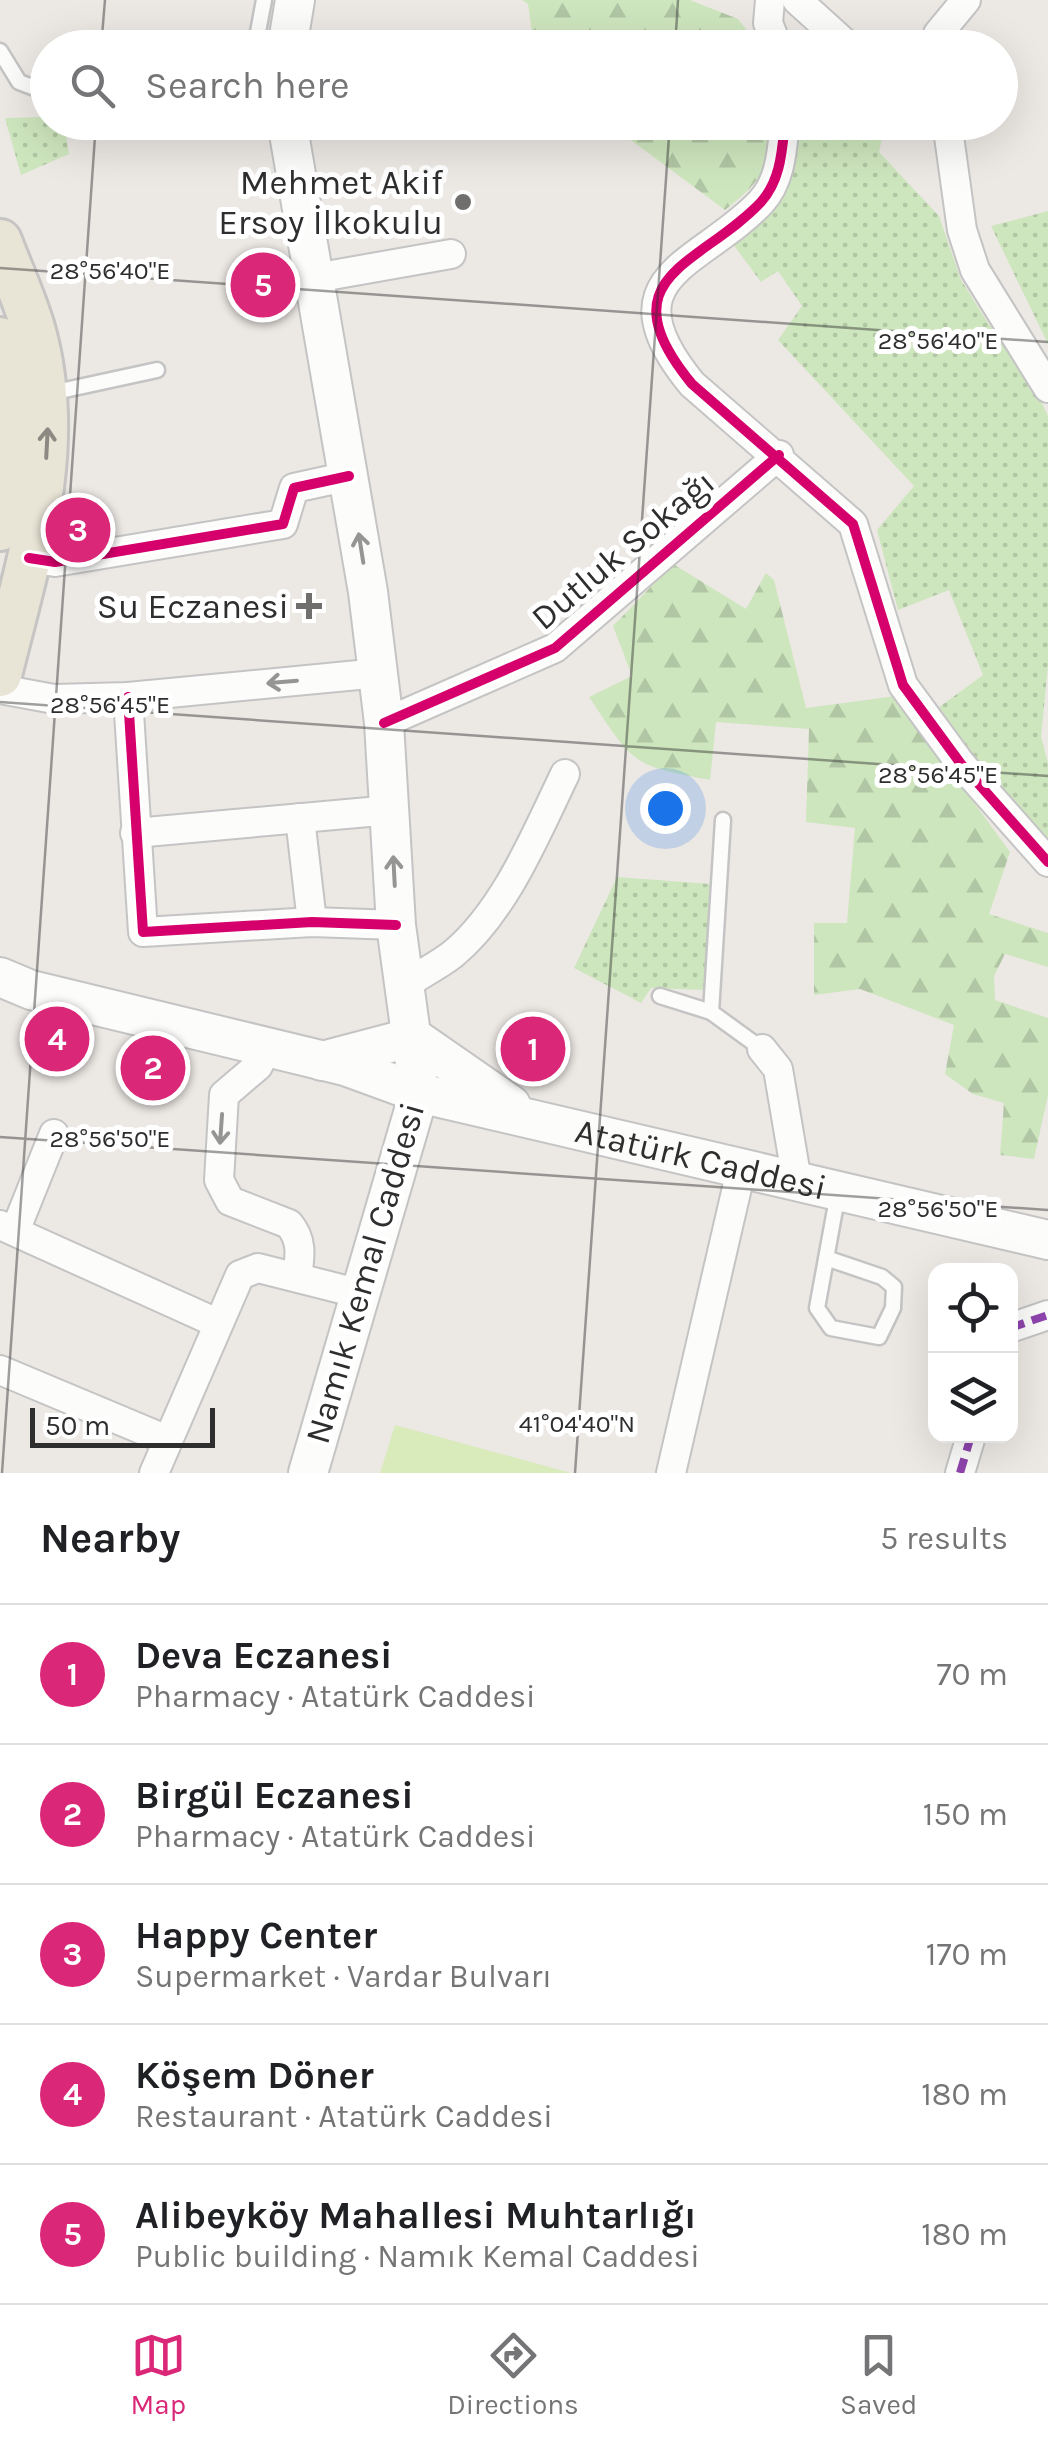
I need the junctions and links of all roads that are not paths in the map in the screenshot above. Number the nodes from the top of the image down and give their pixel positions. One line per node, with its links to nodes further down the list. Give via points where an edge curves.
1 (264, 0): 6 (lane)
2 (296, 0): 7 (main road)
3 (770, 0): 8 (street)
4 (796, 0): 9 (street)
5 (966, 0): 10 (street)
6 (258, 30)
7 (290, 30)
8 (770, 30)
9 (830, 30)
10 (941, 30)
11 (0, 51): 12 (lane, via 18,82)
12 (30, 86)
13 (290, 140): 18 (main road, Namık Kemal Caddesi)
14 (782, 140): 23 (street, via 778,171 760,202 678,264 656,310 665,345 692,384)
15 (950, 140): 21 (street, via 962,230 975,270)
16 (0, 242): 22 (main road, via 34,330)
17 (450, 254): 18 (street)
18 (315, 278): 24 (main road, Namık Kemal Caddesi)
19 (0, 339): 25 (main road, via 14,424)
20 (158, 370): 22 (lane)
21 (1048, 388)
22 (45, 394): 25 (main road, one-way to 22, via 44,482)
23 (778, 455): 30 (street, Dutluk Sokağı, via 555,648); 36 (street, via 853,524 903,684 960,764)
24 (349, 476): 25 (street, via 294,488 282,524 55,562); 26 (main road, Namık Kemal Caddesi, one-way to 24)
25 (14, 544): 27 (main road)
26 (379, 673): 29 (street, one-way to 29); 30 (main road, Namık Kemal Caddesi)
27 (0, 675)
28 (0, 689): 29 (street, via 54,699)
29 (128, 697): 35 (street)
30 (384, 723): 32 (main road, Namık Kemal Caddesi)
31 (564, 774): 39 (street, via 479,926 452,954)
32 (391, 810): 33 (street); 38 (main road, Namık Kemal Caddesi, one-way to 32)
33 (300, 818): 35 (street); 37 (street)
34 (723, 820): 42 (lane)
35 (134, 833): 37 (street, via 143,932)
36 (1048, 862)
37 (312, 922): 38 (street)
38 (396, 926): 39 (main road, Namık Kemal Caddesi)
39 (406, 984): 43 (main road, Namık Kemal Caddesi)
40 (10, 989): 44 (main road, Atatürk Caddesi)
41 (660, 996): 42 (lane)
42 (711, 1012): 45 (lane)
43 (413, 1037): 46 (main road, Atatürk Caddesi); 47 (main road, Namık Kemal Caddesi); 48 (main road, Atatürk Caddesi)
44 (266, 1050): 46 (main road, Atatürk Caddesi); 56 (street, one-way to 56, via 258,1066 224,1095 219,1180 230,1202 295,1230)
45 (762, 1050): 51 (street, via 778,1069)
46 (322, 1060): 47 (main road, Atatürk Caddesi)
47 (419, 1093): 48 (main road, Atatürk Caddesi); 57 (main road, Namık Kemal Caddesi)
48 (529, 1118): 50 (main road, Atatürk Caddesi)
49 (54, 1134): 53 (street)
50 (742, 1166): 51 (main road, Atatürk Caddesi); 66 (street)
51 (797, 1181): 52 (main road, Atatürk Caddesi)
52 (838, 1192): 54 (main road, Atatürk Caddesi); 55 (lane)
53 (8, 1228): 59 (street)
54 (1048, 1240)
55 (826, 1258): 55 (lane, via 894,1287 893,1308 879,1337 824,1323 817,1308)
56 (297, 1277): 57 (street); 59 (street, via 258,1268 240,1274)
57 (360, 1294): 65 (main road, Namık Kemal Caddesi)
58 (1048, 1315): 60 (street)
59 (217, 1323): 62 (street)
60 (1018, 1325)
61 (0, 1370): 62 (street)
62 (167, 1440): 64 (street)
63 (968, 1443): 67 (street)
64 (154, 1473)
65 (308, 1473)
66 (671, 1473)
67 (960, 1473)

